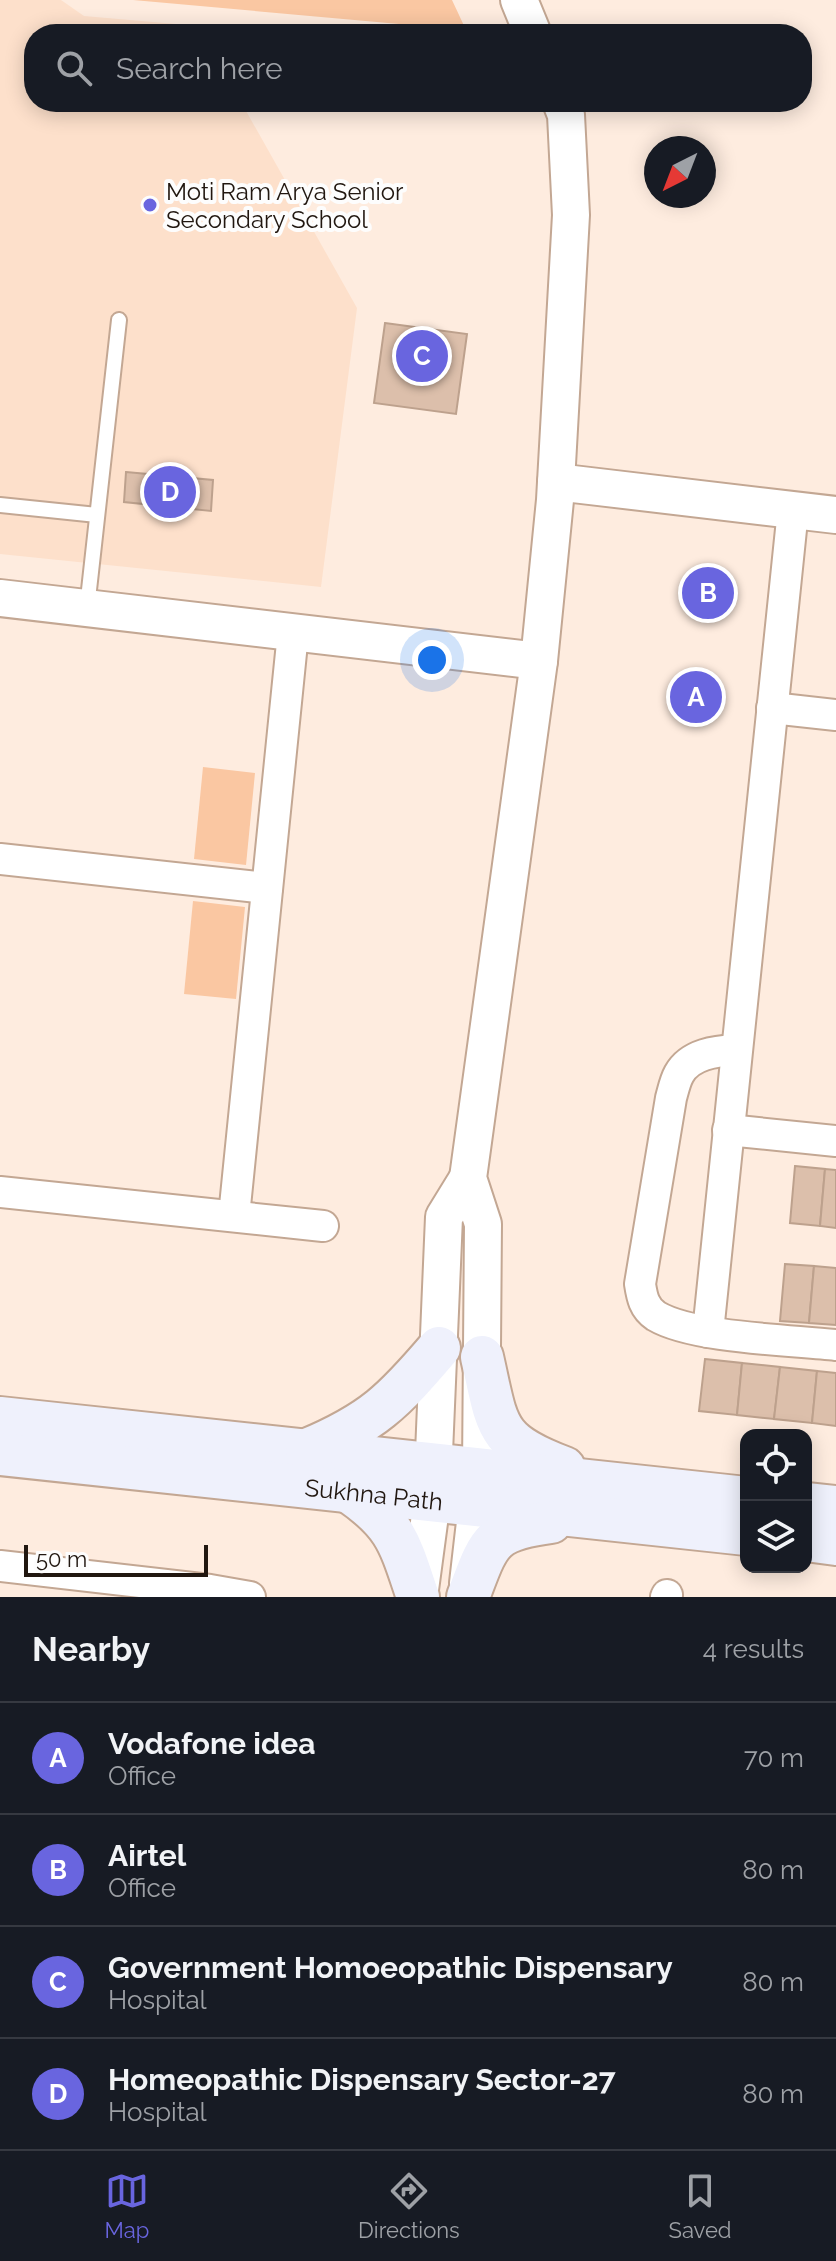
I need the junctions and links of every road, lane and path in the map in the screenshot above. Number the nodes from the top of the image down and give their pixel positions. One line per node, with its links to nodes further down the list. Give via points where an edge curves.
1 (519, 0): 2 (street)
2 (529, 24)
3 (565, 112): 5 (street, via 571,215)
4 (119, 320): 8 (lane)
5 (556, 482): 7 (street); 13 (street)
6 (0, 505): 8 (lane)
7 (793, 510): 9 (street); 14 (street)
8 (97, 515): 11 (lane)
9 (836, 515)
10 (0, 598): 11 (street)
11 (87, 609): 12 (street)
12 (293, 633): 13 (street); 17 (street)
13 (539, 661): 21 (street)
14 (772, 708): 15 (street); 18 (street)
15 (836, 715)
16 (0, 859): 17 (street)
17 (267, 888): 23 (street)
18 (736, 1050): 19 (street); 25 (street, via 698,1056 679,1072 640,1284 643,1301 654,1315)
19 (728, 1130): 20 (street); 25 (street)
20 (836, 1141)
21 (468, 1178): 27 (street, via 444,1217); 28 (street, via 483,1224)
22 (0, 1192): 23 (street)
23 (234, 1216): 24 (street)
24 (323, 1226)
25 (708, 1332): 26 (street)
26 (836, 1345)
27 (439, 1348): 30 (main road, via 389,1404 342,1436); 32 (street)
28 (482, 1357): 33 (street); 36 (main road, via 498,1423 516,1446)
29 (0, 1418): 30 (main road, Sukhna Path)
30 (306, 1451): 32 (main road, Sukhna Path)
31 (0, 1454): 34 (main road, Sukhna Path)
32 (432, 1482): 33 (main road, Sukhna Path); 34 (main road, Sukhna Path); 45 (street)
33 (478, 1487): 36 (main road, Sukhna Path); 46 (street)
34 (348, 1491): 45 (main road, via 384,1519)
35 (740, 1498): 36 (main road, Sukhna Path)
36 (602, 1500): 39 (main road, Sukhna Path); 46 (main road, via 495,1538)
37 (812, 1505): 38 (main road)
38 (836, 1507)
39 (740, 1533)
40 (812, 1541): 41 (main road)
41 (836, 1544)
42 (0, 1566): 43 (street)
43 (210, 1593): 44 (street)
44 (250, 1597)
45 (418, 1597)
46 (468, 1597)

